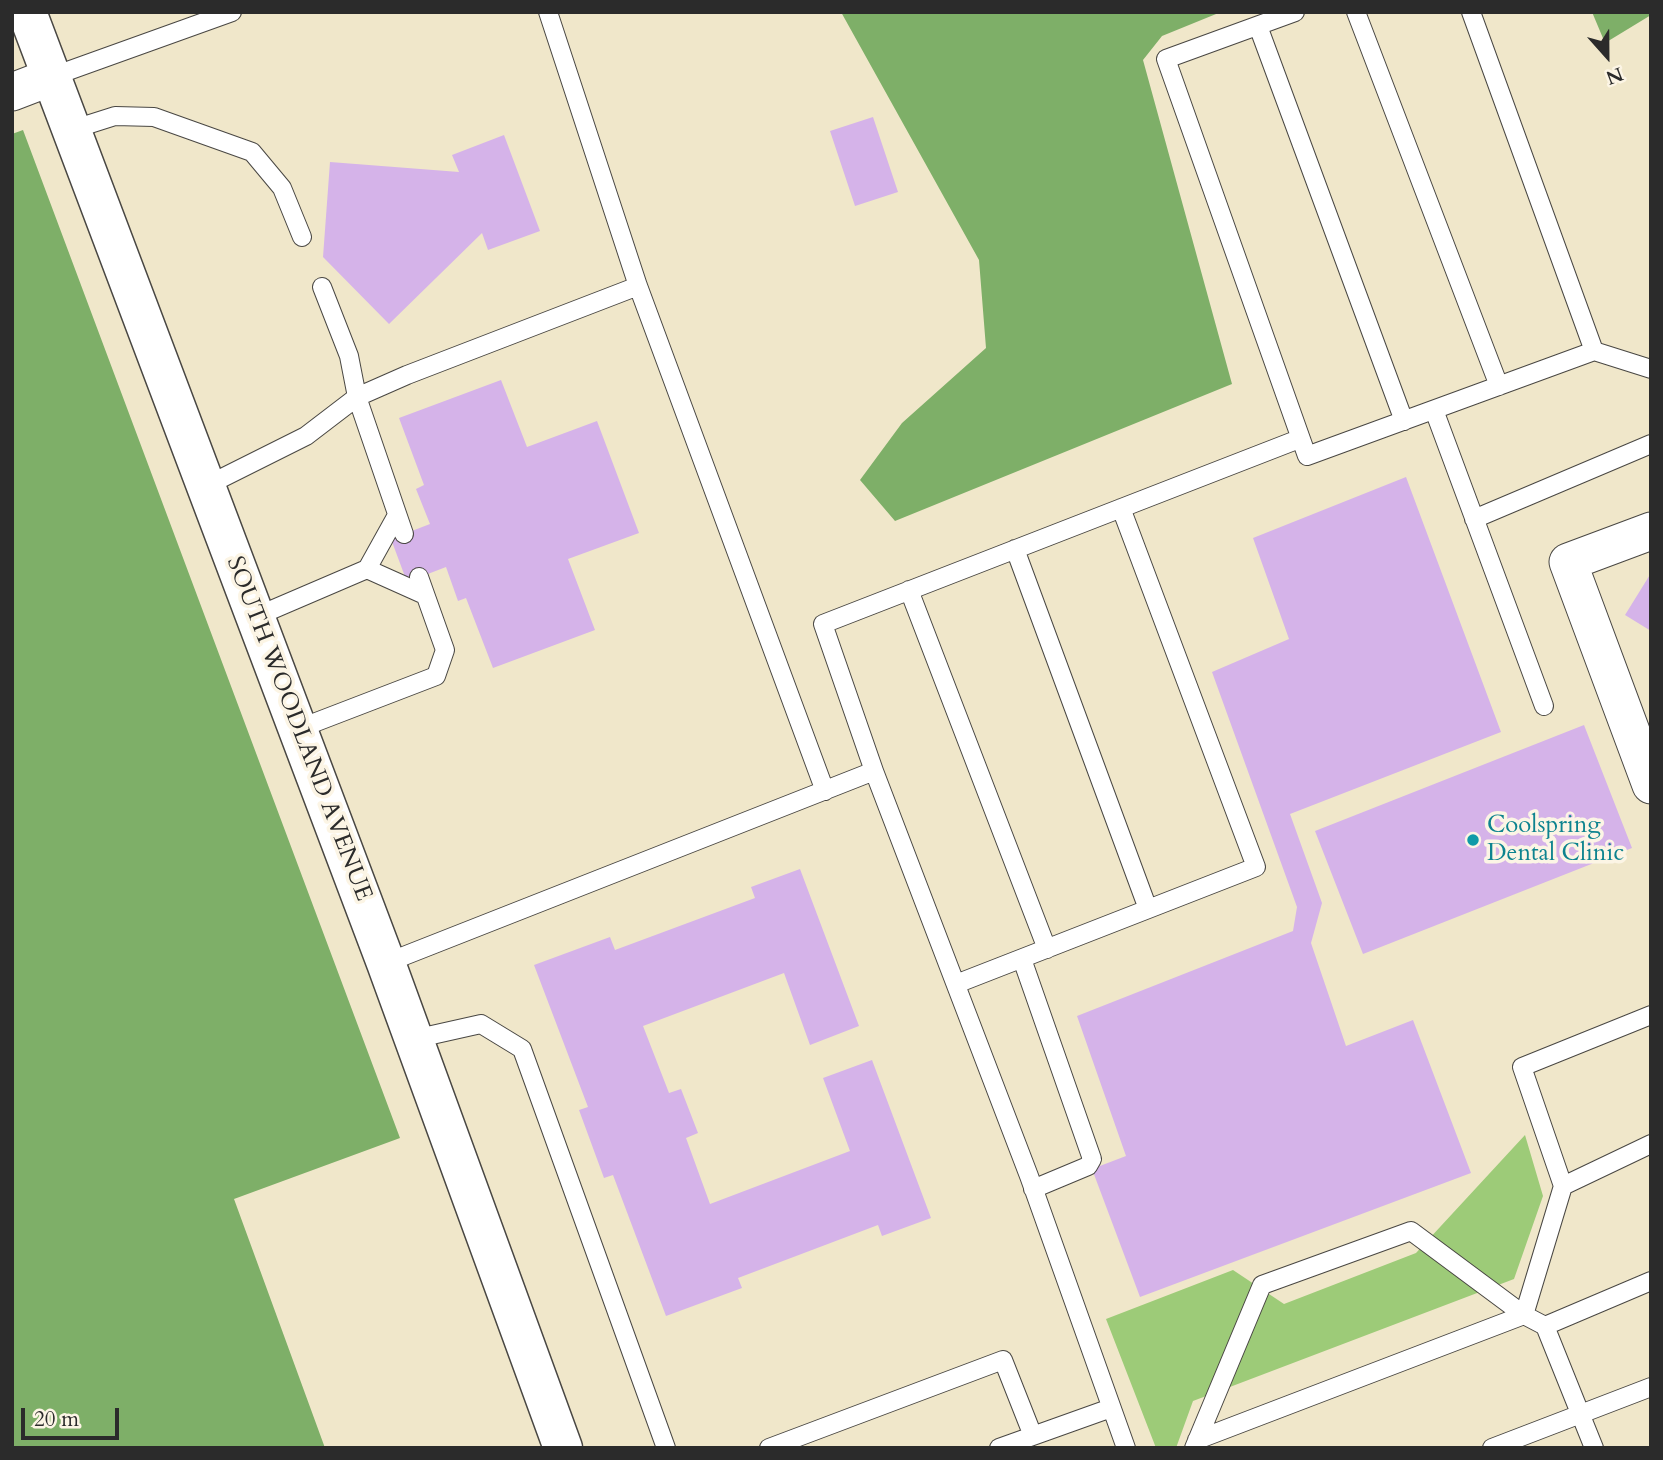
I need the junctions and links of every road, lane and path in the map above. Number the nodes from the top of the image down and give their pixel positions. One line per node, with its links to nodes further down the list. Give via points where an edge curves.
1 (27, 12): 8 (street, SOUTH WOODLAND AVENUE)
2 (232, 12): 8 (lane)
3 (548, 12): 12 (lane)
4 (1295, 12): 7 (lane)
5 (1356, 12): 16 (lane)
6 (1471, 12): 14 (lane)
7 (1258, 26): 19 (lane); 20 (lane, via 1166,60)
8 (51, 77): 9 (street); 10 (street, SOUTH WOODLAND AVENUE)
9 (12, 92)
10 (71, 130): 11 (lane, via 116,116 154,117 252,152 282,188); 22 (street, SOUTH WOODLAND AVENUE)
11 (302, 237)
12 (638, 286): 17 (lane); 38 (lane)
13 (322, 287): 17 (lane, via 349,356)
14 (1594, 351): 15 (lane); 16 (lane)
15 (1651, 369)
16 (1499, 386): 18 (lane)
17 (357, 397): 22 (lane, via 306,436); 24 (lane)
18 (1434, 410): 19 (lane); 25 (lane)
19 (1404, 421): 20 (lane, via 1307,456)
20 (1299, 439): 23 (lane)
21 (1651, 444): 25 (lane)
22 (206, 486): 33 (street, SOUTH WOODLAND AVENUE)
23 (1121, 508): 28 (lane); 39 (lane, via 1256,867)
24 (397, 515): 27 (lane); 29 (lane)
25 (1474, 519): 34 (lane)
26 (1651, 531): 37 (street, via 1567,562)
27 (404, 534)
28 (1015, 549): 31 (lane); 39 (lane)
29 (367, 569): 32 (lane); 33 (lane)
30 (419, 577): 32 (lane)
31 (909, 590): 36 (lane, via 823,624); 40 (lane)
32 (425, 596): 35 (lane, via 445,650 436,676)
33 (255, 617): 35 (street, SOUTH WOODLAND AVENUE)
34 (1544, 706)
35 (298, 729): 42 (street, SOUTH WOODLAND AVENUE)
36 (874, 771): 38 (lane); 43 (lane)
37 (1651, 785)
38 (825, 791): 42 (lane)
39 (1149, 909): 40 (lane)
40 (1047, 949): 41 (lane)
41 (1022, 959): 43 (lane); 48 (lane, via 1092,1159 1088,1166)
42 (386, 964): 45 (street, SOUTH WOODLAND AVENUE)
43 (956, 985): 48 (lane)
44 (1651, 1015): 47 (lane, via 1522,1067)
45 (414, 1039): 57 (street, SOUTH WOODLAND AVENUE); 58 (lane, via 481,1024 522,1049)
46 (1651, 1144): 47 (lane)
47 (1563, 1186): 50 (lane)
48 (1033, 1189): 53 (lane)
49 (1651, 1281): 51 (lane)
50 (1524, 1315): 51 (lane); 56 (lane); 56 (lane, via 1411,1231 1262,1285)
51 (1545, 1326): 54 (lane)
52 (1651, 1387): 54 (lane)
53 (1111, 1408): 55 (lane); 61 (lane)
54 (1580, 1414): 62 (lane); 63 (lane)
55 (1033, 1436): 59 (lane, via 1003,1360); 60 (lane)
56 (1196, 1444)
57 (563, 1448)
58 (666, 1448)
59 (769, 1448)
60 (999, 1448)
61 (1126, 1448)
62 (1492, 1448)
63 (1594, 1448)

